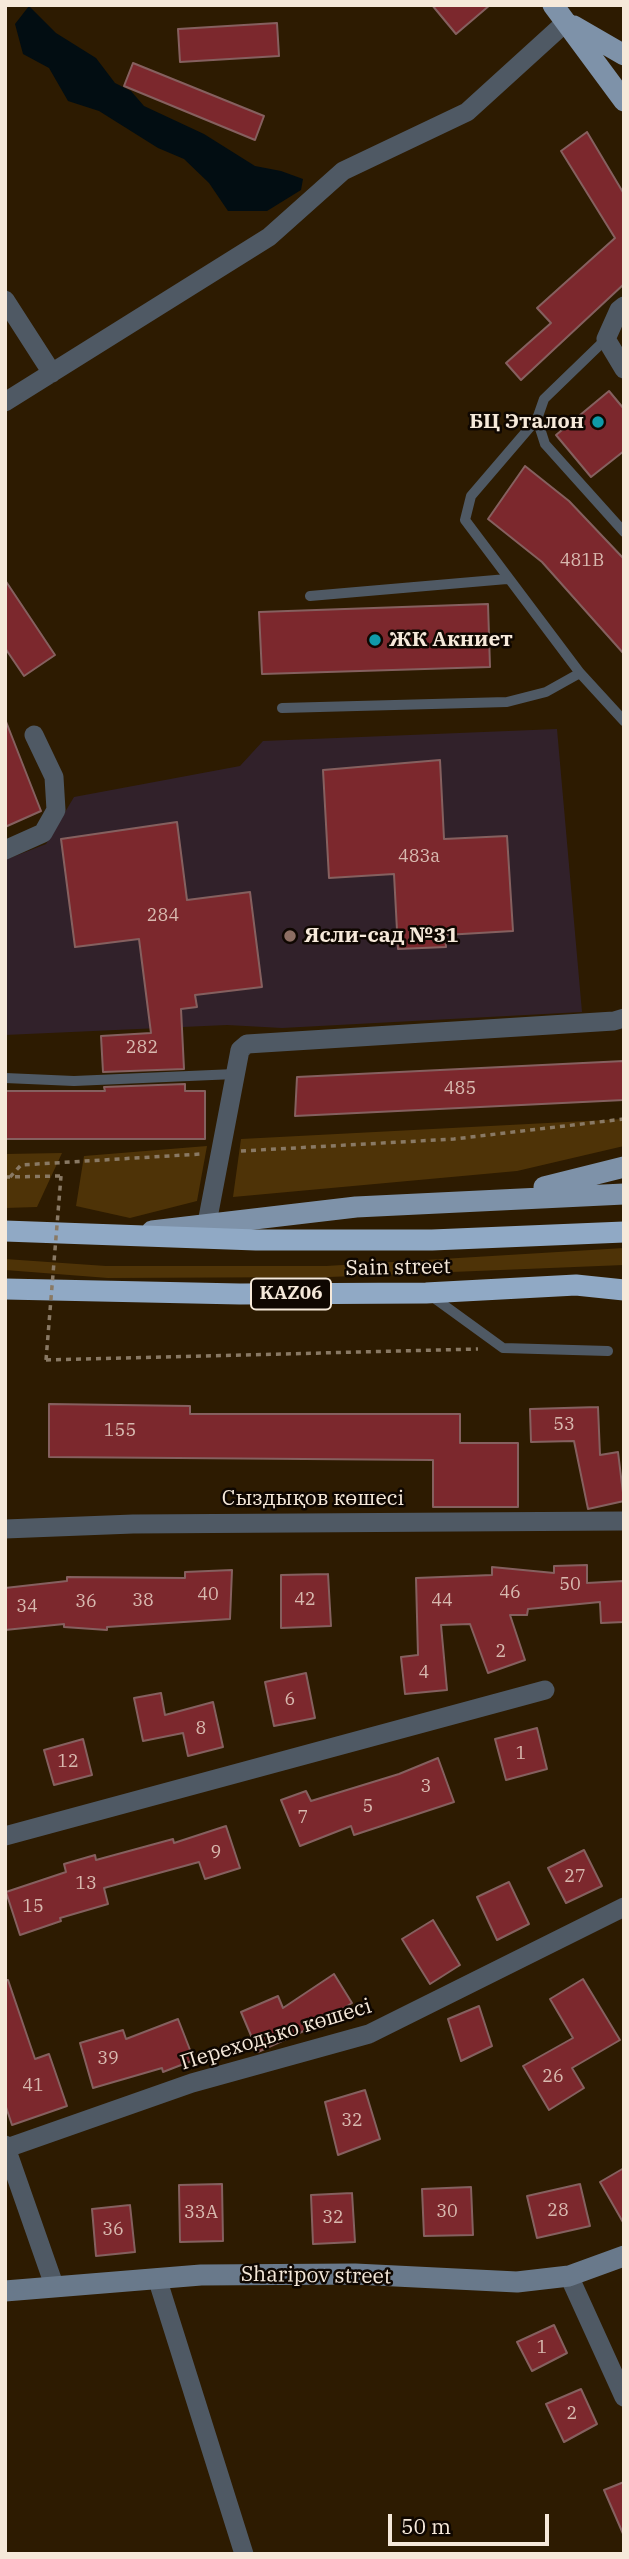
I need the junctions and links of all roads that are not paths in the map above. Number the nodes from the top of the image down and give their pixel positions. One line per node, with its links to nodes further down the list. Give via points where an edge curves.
1 (560, 13): 2 (main road); 3 (main road); 8 (street, via 467,112 343,171 269,237)
2 (624, 55)
3 (624, 101)
4 (5, 300): 8 (street)
5 (624, 306): 6 (street)
6 (606, 339): 7 (street); 10 (lane, via 544,399)
7 (624, 369)
8 (52, 373): 9 (street)
9 (5, 402)
10 (537, 419): 11 (lane, via 545,444); 12 (lane, via 471,496 465,520)
11 (624, 532)
12 (507, 579): 13 (lane); 14 (lane)
13 (310, 596)
14 (580, 673): 15 (lane, via 546,692 507,702); 16 (lane)
15 (282, 708)
16 (624, 722)
17 (34, 735): 18 (street, via 54,777 56,810 43,832)
18 (5, 850)
19 (624, 1018): 20 (street, via 255,1043 240,1050)
20 (235, 1074): 21 (lane, via 74,1081); 25 (street)
21 (5, 1078)
22 (624, 1167): 24 (main road)
23 (624, 1194): 24 (main road, Sain street)
24 (478, 1201): 25 (main road, Sain street)
25 (207, 1223): 28 (main road, Sain street)
26 (5, 1231): 28 (highway, Sain street)
27 (624, 1232): 28 (highway, Sain street, via 432,1240)
28 (130, 1234)
29 (624, 1282): 30 (main road, Sain street)
30 (576, 1285): 32 (highway, KАZ06); 33 (highway, Sain street / KАZ06)
31 (5, 1289): 33 (highway, Sain street / KАZ06)
32 (624, 1290)
33 (426, 1293): 34 (lane, via 503,1348)
34 (608, 1351)
35 (622, 1521): 36 (street, Сыздықов көшесі, via 174,1523)
36 (5, 1529)
37 (545, 1690): 38 (street)
38 (5, 1836)
39 (624, 1907): 40 (street, Переходько көшесі, via 369,2034 192,2083)
40 (6, 2147): 44 (street)
41 (624, 2256): 42 (street, Sharipov street)
42 (569, 2276): 43 (street, Sharipov street, via 517,2282 355,2274); 46 (street)
43 (157, 2278): 44 (street, Sharipov street); 47 (street)
44 (54, 2285): 45 (street, Sharipov street)
45 (5, 2291)
46 (624, 2397)
47 (244, 2554)

